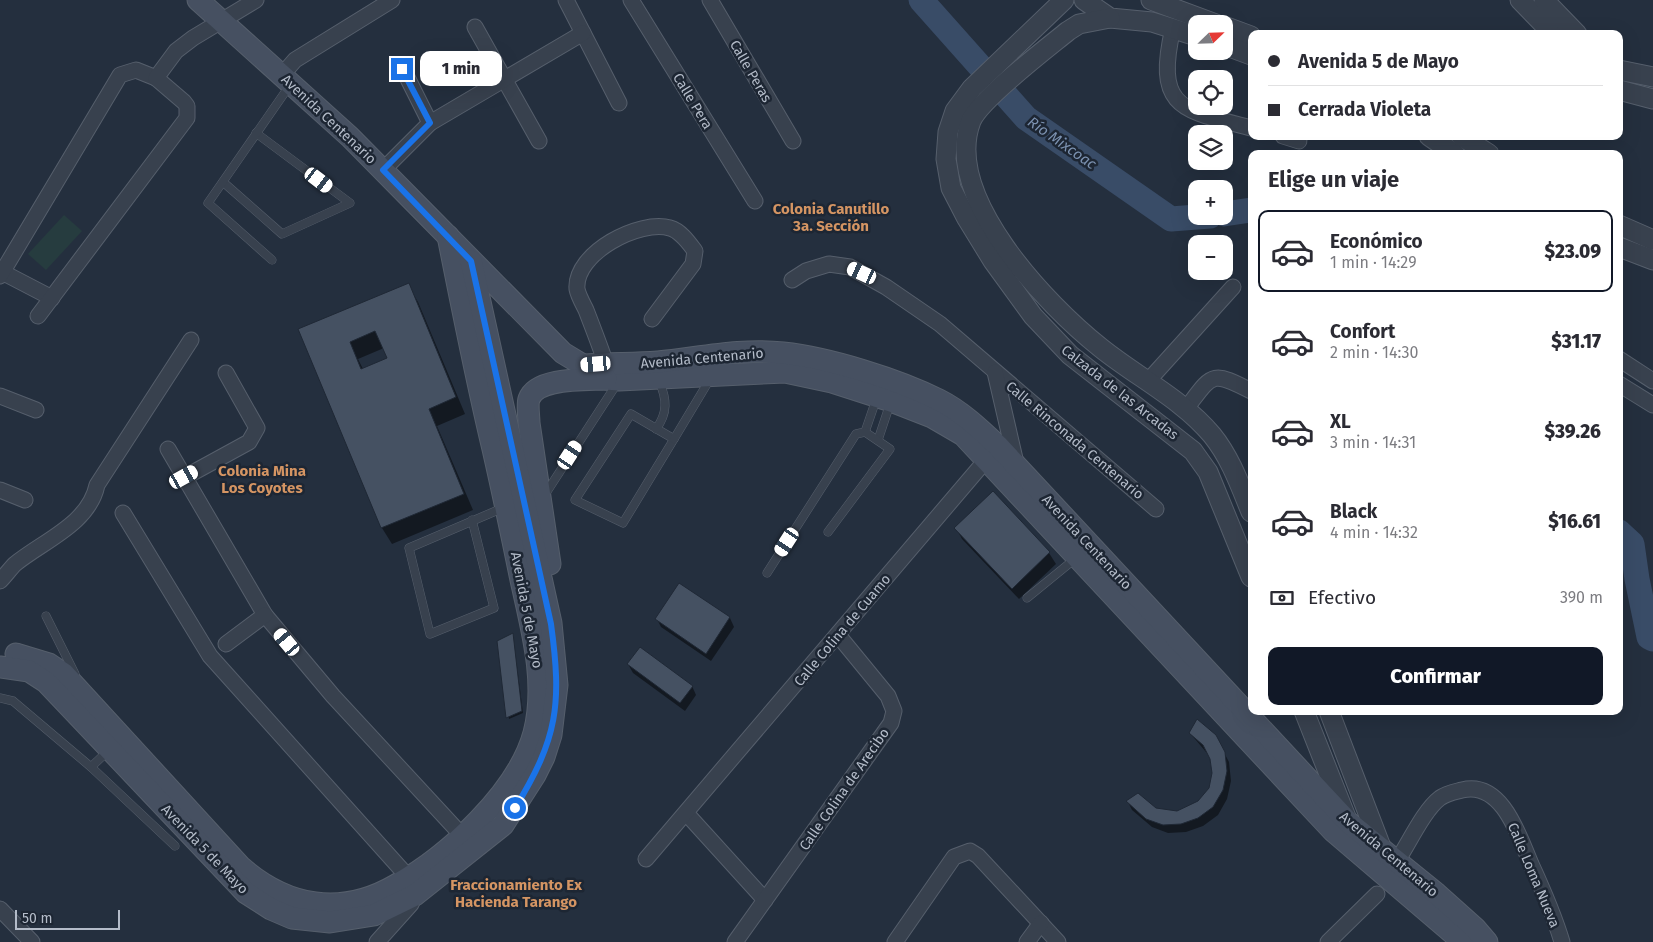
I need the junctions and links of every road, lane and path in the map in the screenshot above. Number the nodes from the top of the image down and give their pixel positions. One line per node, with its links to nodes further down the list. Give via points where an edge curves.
1 (198, 0): 14 (main road, Avenida Centenario)
2 (256, 0): 14 (street)
3 (392, 0): 29 (street, via 295,60)
4 (566, 0): 20 (street)
5 (632, 0): 47 (street, Calle Pera)
6 (710, 0): 41 (street, Calle Peras)
7 (1064, 0): 94 (street, Calzada de las Arcadas, via 972,88 955,111 948,132 946,159 952,188 993,261 1033,316 1070,355 1193,451 1208,472)
8 (1084, 0): 13 (street)
9 (1151, 0): 12 (street)
10 (1520, 0): 18 (street)
11 (1544, 0): 19 (street)
12 (1192, 15)
13 (1110, 18): 16 (street); 68 (street, Calzada de las Arcadas, via 1079,24 1068,31 982,104 971,120 966,160 982,212 1051,303 1103,350)
14 (222, 22): 28 (street, via 176,51); 29 (main road, Avenida Centenario)
15 (476, 27): 30 (street)
16 (1173, 28): 21 (street); 35 (street, via 1166,80 1175,97 1194,113)
17 (1233, 29): 22 (street)
18 (1549, 30)
19 (1573, 30)
20 (583, 33): 30 (street); 33 (street)
21 (1188, 33)
22 (1248, 35)
23 (1233, 48): 24 (street)
24 (1248, 53)
25 (402, 69): 34 (street)
26 (1623, 71): 27 (street)
27 (1653, 77)
28 (156, 78): 55 (street, via 136,70 120,75); 58 (street, via 184,102 187,118)
29 (286, 79): 36 (lane); 45 (main road, Avenida Centenario)
30 (503, 79): 34 (street); 37 (street)
31 (1623, 91): 32 (street)
32 (1653, 99)
33 (619, 103)
34 (430, 123): 45 (street)
35 (1248, 127)
36 (256, 133): 46 (lane); 46 (lane, via 350,203 282,234)
37 (539, 140)
38 (1296, 140): 42 (street)
39 (1435, 140): 43 (street)
40 (1467, 140): 44 (street)
41 (793, 141)
42 (1299, 141)
43 (1449, 150)
44 (1483, 150)
45 (383, 170): 49 (main road, Avenida Centenario)
46 (223, 182): 52 (lane, via 208,203)
47 (755, 201)
48 (1623, 227): 50 (street)
49 (448, 236): 54 (main road, Avenida Centenario); 88 (main road, Avenida 5 de Mayo, via 470,350)
50 (1653, 240)
51 (1623, 249): 53 (street)
52 (272, 260)
53 (1653, 260)
54 (471, 261): 64 (main road, Avenida Centenario, via 564,353); 88 (main road, Avenida 5 de Mayo)
55 (1, 274): 58 (street)
56 (792, 280): 65 (street, Calle Rinconada Centenario, via 806,271 829,264 850,267 940,324)
57 (1233, 287): 68 (street)
58 (52, 298): 59 (street)
59 (38, 316)
60 (652, 319): 64 (street, via 693,264 695,251 684,237 670,228 646,227 614,240 591,256 579,274 578,289)
61 (191, 340): 99 (street, via 97,485 92,500 73,523 14,565)
62 (1623, 362): 69 (street)
63 (226, 372): 84 (street, via 257,428 249,442)
64 (604, 372): 67 (main road, Avenida Centenario); 71 (main road, Avenida Centenario, via 746,352 783,353 836,364); 88 (lane); 88 (main road, via 537,388 529,399)
65 (995, 372): 83 (street, Calle Rinconada Centenario); 90 (street, Calle Rinconada Centenario)
66 (712, 376): 67 (main road, Avenida Centenario); 71 (main road, Avenida Centenario, via 784,372); 79 (lane)
67 (658, 379): 77 (lane, via 666,396 664,418)
68 (1148, 381): 76 (street, Calzada de las Arcadas)
69 (1653, 381)
70 (1623, 387): 74 (street)
71 (887, 389): 78 (lane); 80 (lane); 82 (main road, Avenida Centenario, via 939,400 972,421)
72 (1248, 390): 76 (street, via 1217,376 1207,382)
73 (0, 396): 75 (street)
74 (1653, 406)
75 (36, 410)
76 (1184, 410): 89 (street, Calzada de las Arcadas, via 1211,434 1229,459)
77 (656, 429): 79 (lane); 79 (lane, via 631,414 575,500 623,523)
78 (865, 432): 80 (lane); 98 (lane, via 856,434)
79 (674, 439)
80 (878, 440): 95 (lane, via 890,449)
81 (168, 449): 84 (street)
82 (993, 453): 83 (main road, Avenida Centenario); 86 (main road, Avenida Centenario); 103 (street, Calle Colina de Cuamo)
83 (1016, 466): 86 (street, Calle Rinconada Centenario); 96 (main road, Avenida Centenario)
84 (184, 477): 101 (street)
85 (0, 490): 87 (street)
86 (1018, 492): 96 (main road, Avenida Centenario)
87 (25, 500)
88 (524, 502): 92 (lane); 111 (main road, Avenida 5 de Mayo); 111 (main road, Avenida 5 de Mayo, via 551,624 557,685)
89 (1248, 505)
90 (1156, 509)
91 (123, 513): 123 (street, via 210,656)
92 (472, 520): 92 (lane, via 494,608 430,634 409,548)
93 (1248, 520): 94 (street)
94 (1231, 526): 97 (street, Calzada de las Arcadas)
95 (828, 532)
96 (1083, 551): 100 (lane); 116 (main road, Avenida Centenario); 120 (main road, Avenida Centenario, via 1326,824)
97 (1248, 569)
98 (768, 573)
99 (0, 581)
100 (1027, 598)
101 (264, 615): 104 (street); 117 (street, via 333,696)
102 (46, 616): 108 (lane)
103 (838, 635): 115 (street, Calle Colina de Cuamo); 125 (street, Calle Colina de Arecibo, via 888,696 894,711 891,723)
104 (226, 644)
105 (0, 652): 108 (main road, Avenida 5 de Mayo, via 20,654 49,664 64,674)
106 (0, 667): 112 (main road, Avenida 5 de Mayo, via 19,668 36,674)
107 (0, 698): 113 (lane, via 13,701)
108 (89, 700): 114 (main road, Avenida 5 de Mayo)
109 (1306, 715): 116 (street)
110 (1331, 715): 119 (street)
111 (542, 733): 117 (main road, Avenida 5 de Mayo)
112 (110, 749): 113 (lane); 114 (main road, Avenida 5 de Mayo)
113 (91, 767): 118 (lane)
114 (154, 784): 123 (main road, Avenida 5 de Mayo, via 260,884 280,894 310,902 347,903)
115 (686, 813): 121 (street, Calle Colina de Cuamo); 125 (street)
116 (1348, 822): 119 (main road, Avenida Centenario); 120 (street)
117 (468, 841): 123 (main road, Avenida 5 de Mayo)
118 (175, 846)
119 (1381, 847): 122 (main road, Avenida Centenario)
120 (1360, 854): 122 (main road, Avenida Centenario)
121 (646, 859)
122 (1390, 867): 135 (main road, Avenida Centenario); 136 (main road, Avenida Centenario, via 1475,928); 137 (street, Calle Loma Nueva, via 1440,798 1467,788 1480,790 1492,796 1512,822 1554,916)
123 (412, 887): 129 (street, via 404,912)
124 (1377, 894): 134 (street)
125 (765, 900): 130 (street, Calle Colina de Arecibo)
126 (0, 909): 128 (street)
127 (1041, 923): 131 (street, via 970,851 954,857); 132 (street); 133 (street)
128 (32, 942)
129 (377, 942)
130 (735, 942)
131 (895, 942)
132 (1027, 942)
133 (1058, 942)
134 (1328, 942)
135 (1461, 942)
136 (1487, 942)
137 (1562, 942)

